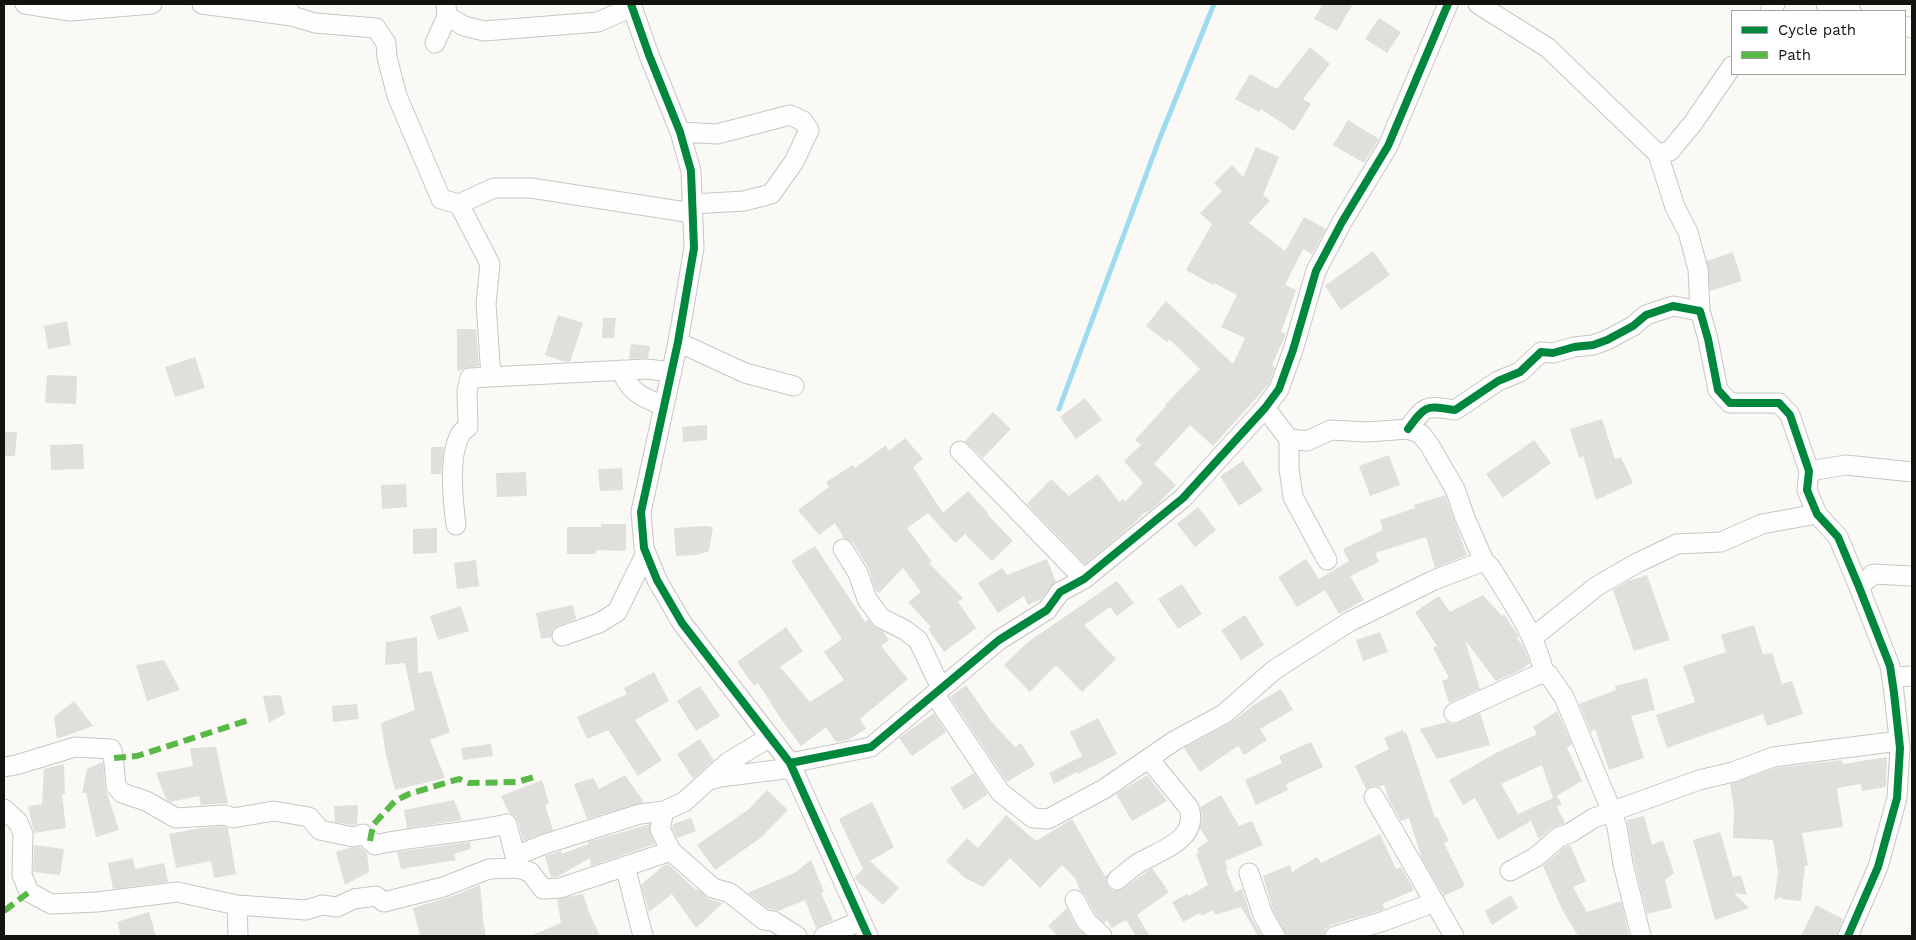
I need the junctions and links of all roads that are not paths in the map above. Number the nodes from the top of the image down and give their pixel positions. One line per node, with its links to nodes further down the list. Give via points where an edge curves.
1 (24, 4): 8 (street, via 70,12)
2 (152, 4): 8 (street)
3 (202, 4): 4 (street)
4 (206, 4): 10 (street)
5 (1448, 4): 26 (street, via 1388,146 1316,271 1279,389)
6 (1478, 4): 16 (street, via 1548,48)
7 (1826, 4): 12 (street)
8 (127, 5)
9 (632, 6): 11 (street, via 598,22 484,31 464,26); 15 (street)
10 (288, 10): 17 (street, via 315,23 376,28 386,43 397,96 441,199)
11 (446, 10): 13 (street)
12 (1846, 10)
13 (435, 43)
14 (1731, 67): 16 (street, via 1670,152)
15 (680, 132): 18 (street, via 691,171); 18 (street, via 717,134 790,115 803,121 809,130 794,162 771,194)
16 (1658, 154): 19 (street, via 1675,206 1688,232 1698,269)
17 (459, 204): 18 (street, via 494,188 531,188); 23 (street, via 490,264 486,304)
18 (692, 209): 20 (street, via 694,248)
19 (1700, 311): 27 (street, via 1673,306 1646,315 1633,326 1593,345 1553,353 1541,352 1520,372 1498,381 1456,410 1431,407 1421,411); 30 (street, via 1718,390 1730,403 1779,403 1790,415)
20 (678, 342): 22 (street); 24 (street, via 745,373)
21 (621, 370): 22 (street); 23 (street); 25 (street, via 626,382 639,396)
22 (672, 372): 25 (street)
23 (491, 377): 33 (street, via 470,378 468,427 460,434 453,458)
24 (794, 386)
25 (664, 406): 35 (street, via 641,512)
26 (1264, 408): 28 (street); 39 (street, via 1183,498)
27 (1408, 429): 28 (street, via 1331,430 1307,440); 37 (street, via 1421,434 1443,466)
28 (1288, 439): 36 (street, via 1293,497)
29 (960, 451): 39 (street)
30 (1809, 471): 31 (street, via 1846,465); 32 (street, via 1807,490)
31 (1912, 472)
32 (1817, 514): 40 (street, via 1838,537); 42 (street, via 1762,524 1722,542 1678,544 1596,586)
33 (456, 525)
34 (843, 549): 46 (street, via 858,573 867,599 881,618 918,640)
35 (646, 553): 41 (street, via 617,612 599,623); 48 (street, via 657,580 682,623)
36 (1327, 560)
37 (1484, 561): 42 (street, via 1492,568); 50 (street, via 1434,580 1349,622 1274,670 1224,714 1174,741)
38 (1912, 576): 40 (street, via 1873,574)
39 (1084, 579): 46 (street, via 1060,592 1047,610 999,640)
40 (1859, 587): 45 (street)
41 (562, 636)
42 (1532, 638): 43 (street)
43 (1544, 673): 47 (street); 57 (street, via 1564,697)
44 (1912, 676): 45 (street)
45 (1892, 677): 49 (street)
46 (938, 691): 50 (street, via 1000,792 1033,818 1048,819 1066,811); 51 (street, via 871,747)
47 (1454, 713)
48 (770, 737): 51 (street); 53 (street, via 727,764)
49 (1899, 741): 57 (street, via 1774,757); 76 (street, via 1897,798 1878,867)
50 (1150, 759): 62 (street, via 1189,808 1191,826 1180,840)
51 (791, 766): 53 (street); 66 (street)
52 (4, 767): 56 (street, via 75,747 111,749 116,786 122,793 146,801 176,818 225,814 233,818 274,812 309,817 320,830 327,832 353,837 363,834 375,845 403,838 507,824 515,856 640,814)
53 (706, 782): 56 (street, via 684,802)
54 (1374, 797): 64 (street)
55 (4, 808): 65 (street, via 18,822 23,834 22,875 29,892 51,904 177,892)
56 (664, 810): 58 (street, via 660,829)
57 (1612, 812): 60 (street, via 1582,824); 75 (street)
58 (670, 851): 59 (street); 69 (street, via 713,888 730,893 764,920 773,920)
59 (625, 866): 65 (street, via 560,888 544,889 530,872 517,868 489,869 443,887 384,902 376,896 354,899 337,907 322,905 306,910); 68 (street)
60 (1510, 871)
61 (1249, 873): 72 (street, via 1263,915)
62 (1117, 880)
63 (1075, 900): 71 (street, via 1086,921)
64 (1435, 902): 73 (street); 74 (street)
65 (237, 905): 67 (street)
66 (865, 929): 70 (street)
67 (238, 936)
68 (642, 936)
69 (797, 936)
70 (824, 936)
71 (1102, 936)
72 (1275, 936)
73 (1335, 936)
74 (1454, 936)
75 (1641, 936)
76 (1848, 936)

